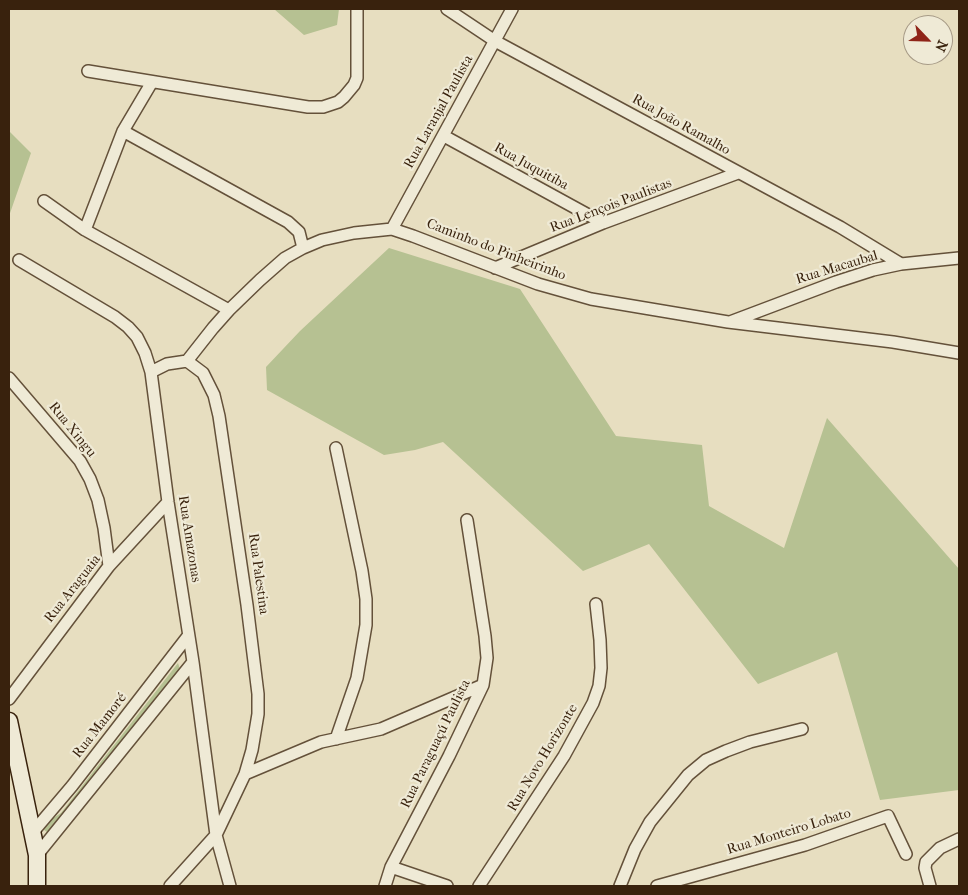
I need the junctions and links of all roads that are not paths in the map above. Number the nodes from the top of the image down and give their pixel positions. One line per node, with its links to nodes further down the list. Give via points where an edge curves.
1 (357, 9): 6 (street, via 357,78 350,92 331,105 308,107)
2 (447, 9): 4 (street, Rua João Ramalho)
3 (512, 9): 4 (street, Rua Laranjal Paulista)
4 (495, 41): 8 (street, Rua Laranjal Paulista); 9 (street, Rua João Ramalho)
5 (88, 71): 6 (street)
6 (152, 82): 7 (street)
7 (122, 131): 13 (street); 14 (street, via 288,222 299,232)
8 (444, 136): 11 (street, Rua Juquitiba); 12 (street, Rua Laranjal Paulista)
9 (738, 173): 11 (street, Rua Lençois Paulistas); 17 (street, Rua João Ramalho, via 840,227)
10 (44, 201): 13 (street)
11 (604, 224): 18 (street, Rua Lençois Paulistas)
12 (392, 229): 14 (street, Caminho do Pinheirinho, via 354,233); 18 (street, Caminho do Pinheirinho)
13 (85, 230): 19 (street)
14 (303, 248): 19 (street, Caminho do Pinheirinho, via 285,258)
15 (959, 258): 17 (street, Rua Macaubal)
16 (19, 260): 23 (street, Rua Amazonas, via 128,327 137,337)
17 (901, 264): 20 (street, Rua Macaubal, via 836,282)
18 (495, 268): 20 (street, Caminho do Pinheirinho, via 591,299)
19 (229, 310): 22 (street, Caminho do Pinheirinho)
20 (728, 322): 21 (street, Caminho do Pinheirinho)
21 (959, 353)
22 (187, 361): 23 (street, via 167,364); 37 (street, Rua Palestina, via 203,373 214,395 247,605 258,714)
23 (151, 372): 26 (street, Rua Amazonas)
24 (9, 378): 28 (street, Rua Xingu, via 80,461 90,479 98,500)
25 (336, 448): 36 (street, via 362,571 366,625 357,678)
26 (168, 502): 28 (street, Rua Araguaia); 30 (street, Rua Amazonas)
27 (467, 520): 32 (street, Rua Paraguaçú Paulista, via 486,636)
28 (109, 566): 33 (street, Rua Araguaia)
29 (596, 604): 49 (street, Rua Novo Horizonte, via 601,668 593,703 564,756)
30 (188, 636): 31 (street, Rua Amazonas); 38 (street, Rua Mamoré)
31 (193, 662): 39 (street, Rua Amazonas); 42 (street)
32 (483, 686): 36 (street, via 381,729); 43 (street, Rua Paraguaçú Paulista)
33 (9, 699)
34 (9, 721): 38 (street)
35 (802, 729): 50 (street, via 726,751 706,760 688,775 650,822)
36 (336, 739): 37 (street, via 313,745)
37 (244, 774): 39 (street, Rua Palestina)
38 (33, 832): 42 (street)
39 (216, 835): 45 (street, Rua Palestina); 46 (street, Rua Amazonas)
40 (959, 839): 52 (street, via 940,848 926,862)
41 (906, 854): 51 (street, Rua Monteiro Lobato, via 888,816 805,845)
42 (37, 855): 44 (street)
43 (391, 867): 47 (street, Rua Paraguaçú Paulista); 48 (street)
44 (37, 886)
45 (170, 886)
46 (230, 886)
47 (385, 886)
48 (447, 886)
49 (479, 886)
50 (620, 886)
51 (657, 886)
52 (930, 886)

